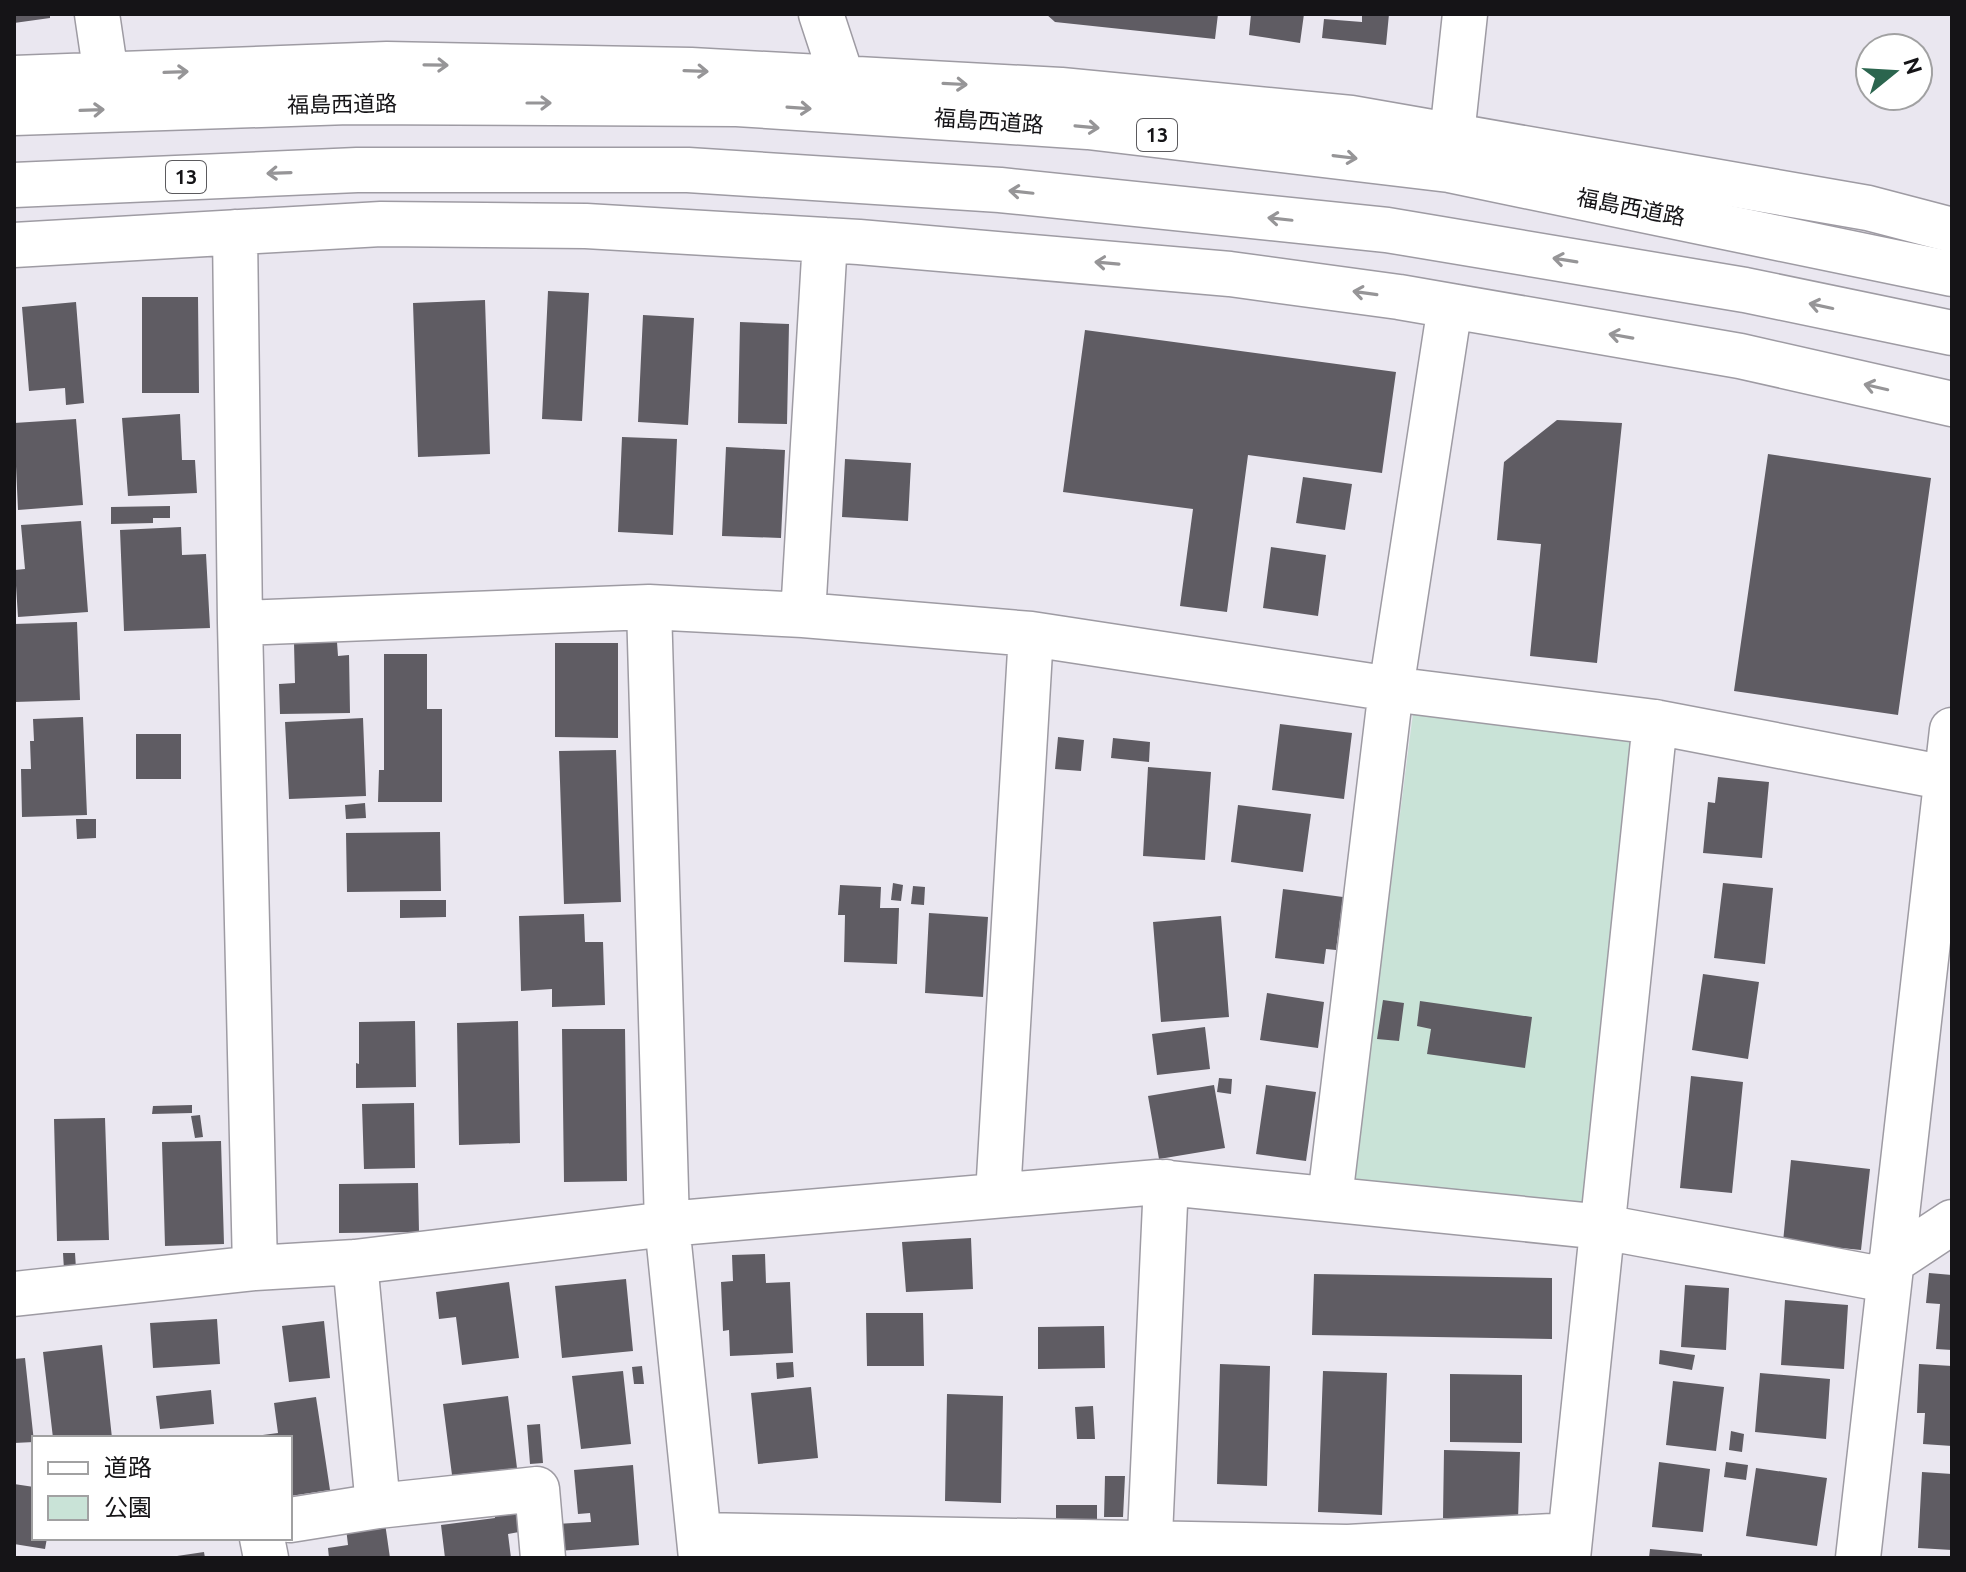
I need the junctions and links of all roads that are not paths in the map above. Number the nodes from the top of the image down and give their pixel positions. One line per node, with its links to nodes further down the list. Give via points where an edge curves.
1 (97, 14): 4 (main road)
2 (821, 14): 6 (main road)
3 (1465, 14): 8 (main road)
4 (106, 75): 5 (main road); 6 (main road, one-way to 6, via 387,64)
5 (14, 78)
6 (842, 78): 8 (main road, one-way to 8, via 1061,90 1351,118)
7 (14, 113): 14 (main road, 福島西道路 / 13, one-way to 14, via 349,102 737,104 1088,127 1449,170)
8 (1452, 135): 10 (main road, via 1868,208)
9 (14, 185): 16 (main road, 13, one-way to 9, via 1745,290 1387,230 1000,190 688,170 357,170)
10 (1952, 230)
11 (235, 232): 12 (main road, via 381,224 586,226); 13 (main road); 20 (main road)
12 (825, 240): 15 (main road, one-way to 12, via 1230,274); 19 (main road)
13 (14, 245)
14 (1952, 274)
15 (1450, 306): 17 (main road, one-way to 15, via 1740,356); 22 (main road)
16 (1952, 333)
17 (1952, 404)
18 (649, 607): 19 (main road); 20 (main road); 30 (main road)
19 (803, 615): 21 (main road)
20 (240, 623): 33 (main road)
21 (1031, 634): 22 (main road); 27 (main road)
22 (1391, 689): 23 (main road); 28 (main road)
23 (1655, 722): 25 (main road); 31 (main road)
24 (1952, 730): 25 (main road)
25 (1949, 778): 34 (main road)
26 (1166, 1182): 27 (main road); 28 (main road); 40 (main road)
27 (998, 1195): 30 (main road)
28 (1330, 1198): 31 (main road)
29 (1952, 1222): 34 (main road)
30 (667, 1224): 32 (main road); 38 (main road)
31 (1603, 1227): 34 (main road); 39 (main road)
32 (355, 1262): 33 (main road); 36 (main road)
33 (255, 1268): 35 (main road)
34 (1889, 1272): 42 (main road)
35 (14, 1294)
36 (378, 1506): 37 (main road); 41 (main road, via 537,1489)
37 (292, 1520)
38 (700, 1546): 40 (main road)
39 (1569, 1547): 40 (main road, via 1249,1543)
40 (1149, 1551)
41 (543, 1558)
42 (1858, 1558)

